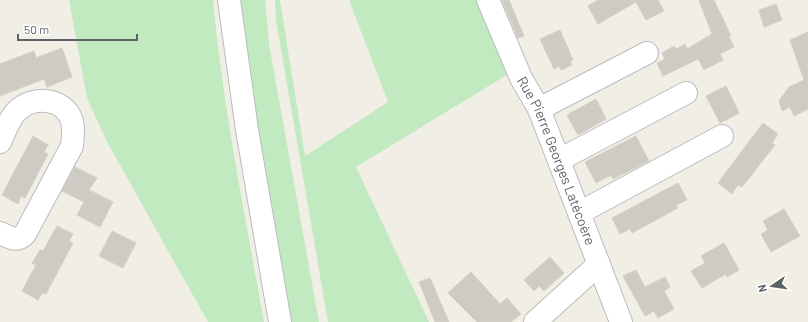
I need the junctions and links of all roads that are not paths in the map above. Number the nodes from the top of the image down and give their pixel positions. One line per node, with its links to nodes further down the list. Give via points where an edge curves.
1 (229, 0): 12 (street, via 247,130)
2 (488, 0): 5 (street, Rue Pierre Georges Latécoère, via 521,78)
3 (647, 53): 5 (street)
4 (686, 93): 8 (street)
5 (539, 109): 8 (street, Rue Pierre Georges Latécoère)
6 (722, 136): 9 (street)
7 (0, 142): 10 (street, via 15,112 31,102 50,101 60,105 72,121 72,146 25,234 22,238 14,239)
8 (559, 160): 9 (street, Rue Pierre Georges Latécoère)
9 (580, 213): 11 (street, Rue Pierre Georges Latécoère)
10 (0, 233)
11 (599, 264): 13 (street); 14 (street, Rue Pierre Georges Latécoère)
12 (280, 322)
13 (535, 322)
14 (621, 322)

